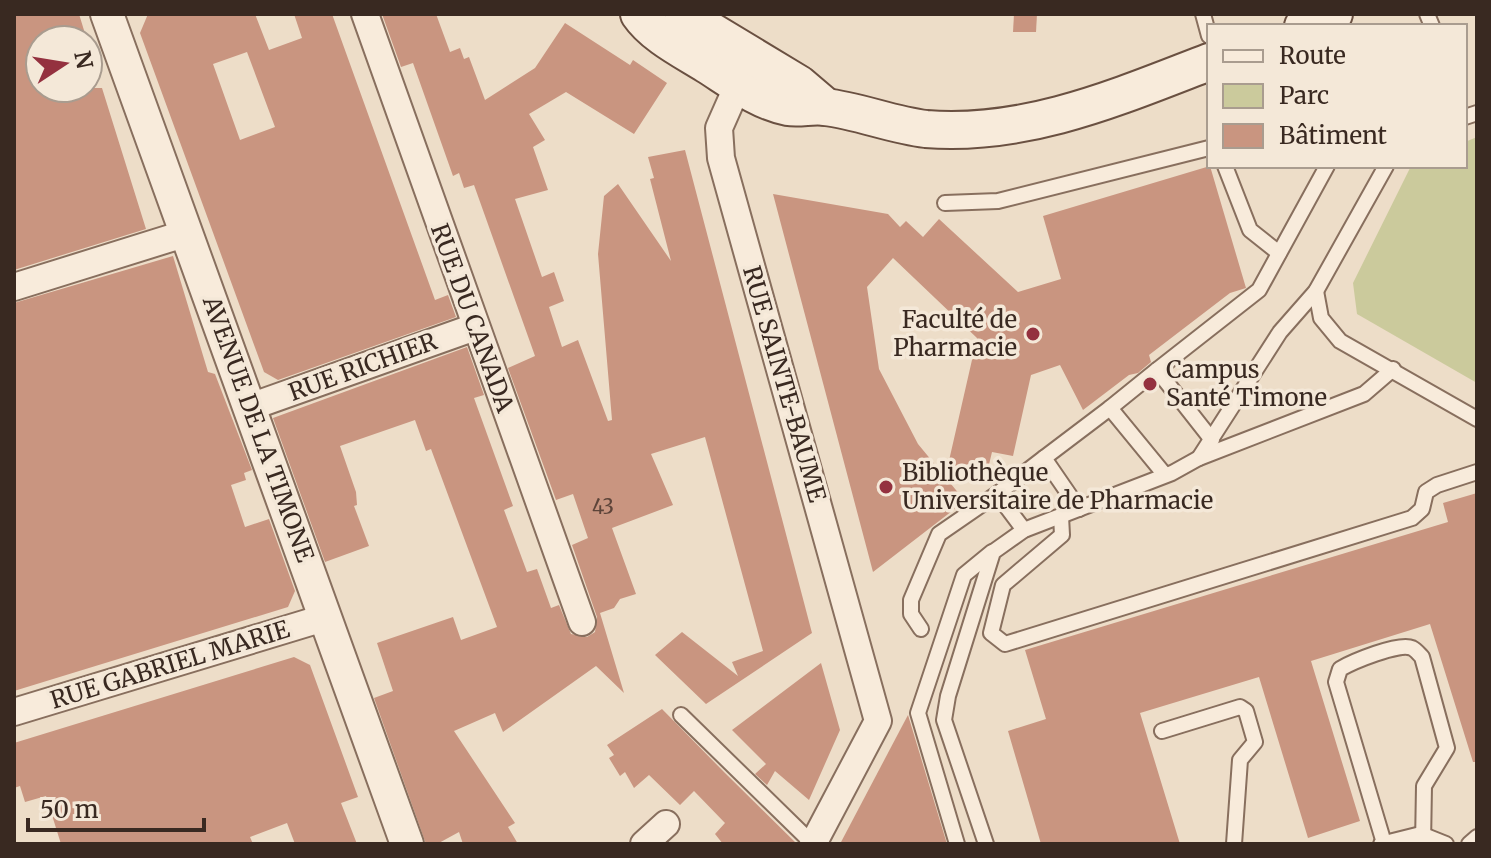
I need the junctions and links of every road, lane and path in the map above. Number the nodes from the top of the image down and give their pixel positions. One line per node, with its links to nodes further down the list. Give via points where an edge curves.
1 (107, 14): 16 (street, AVENUE DE LA TIMONE)
2 (365, 14): 20 (street, RUE DU CANADA)
3 (639, 14): 9 (main road)
4 (683, 14): 7 (main road)
5 (1334, 14): 6 (main road)
6 (1308, 24)
7 (737, 48): 9 (street, RUE SAINTE-BAUME); 10 (main road, via 799,84)
8 (1207, 63): 10 (main road, via 1100,105 975,129 927,129)
9 (738, 85): 10 (main road, via 788,107); 47 (street, RUE SAINTE-BAUME, via 719,128 721,158 878,721)
10 (826, 107)
11 (1207, 149): 15 (lane, via 998,201)
12 (1226, 168): 17 (lane, via 1250,230)
13 (1326, 168): 17 (lane)
14 (1385, 168): 19 (lane)
15 (945, 203)
16 (187, 233): 18 (street); 23 (street, AVENUE DE LA TIMONE)
17 (1279, 253): 22 (lane, via 1259,290)
18 (14, 287)
19 (1316, 291): 21 (lane, via 1321,318 1340,341); 26 (lane, via 1280,332)
20 (475, 327): 23 (street, RUE RICHIER); 37 (street, RUE DU CANADA)
21 (1393, 369): 25 (lane); 28 (lane, via 1364,394)
22 (1157, 370): 24 (lane); 26 (lane)
23 (250, 407): 36 (street, AVENUE DE LA TIMONE)
24 (1110, 408): 27 (lane); 30 (lane)
25 (1477, 419)
26 (1212, 440): 28 (lane)
27 (1044, 458): 31 (lane); 32 (lane)
28 (1199, 458): 30 (lane)
29 (1477, 472): 33 (lane, via 1426,492 1422,509 1412,518 1005,644 991,633 1003,585 1062,535)
30 (1165, 475): 32 (lane)
31 (997, 494): 34 (lane); 38 (lane, via 939,534 911,600 911,614)
32 (1079, 509): 33 (lane)
33 (1061, 516): 34 (lane)
34 (1024, 530): 35 (lane)
35 (993, 552): 48 (lane, via 964,575 918,713); 49 (lane, via 944,720)
36 (327, 617): 39 (street, RUE GABRIEL MARIE); 45 (street, AVENUE DE LA TIMONE)
37 (582, 622)
38 (921, 629)
39 (14, 712)
40 (681, 715): 47 (lane)
41 (1162, 731): 50 (lane, via 1240,707 1246,711 1255,742 1240,760)
42 (666, 824): 46 (street)
43 (1477, 837): 53 (lane)
44 (1422, 839): 51 (lane); 51 (lane, via 1424,786 1447,748 1422,657 1401,647 1349,664 1340,669 1336,682); 52 (lane)
45 (407, 844)
46 (644, 844)
47 (813, 844)
48 (957, 844)
49 (986, 844)
50 (1234, 844)
51 (1383, 844)
52 (1446, 844)
53 (1469, 844)

